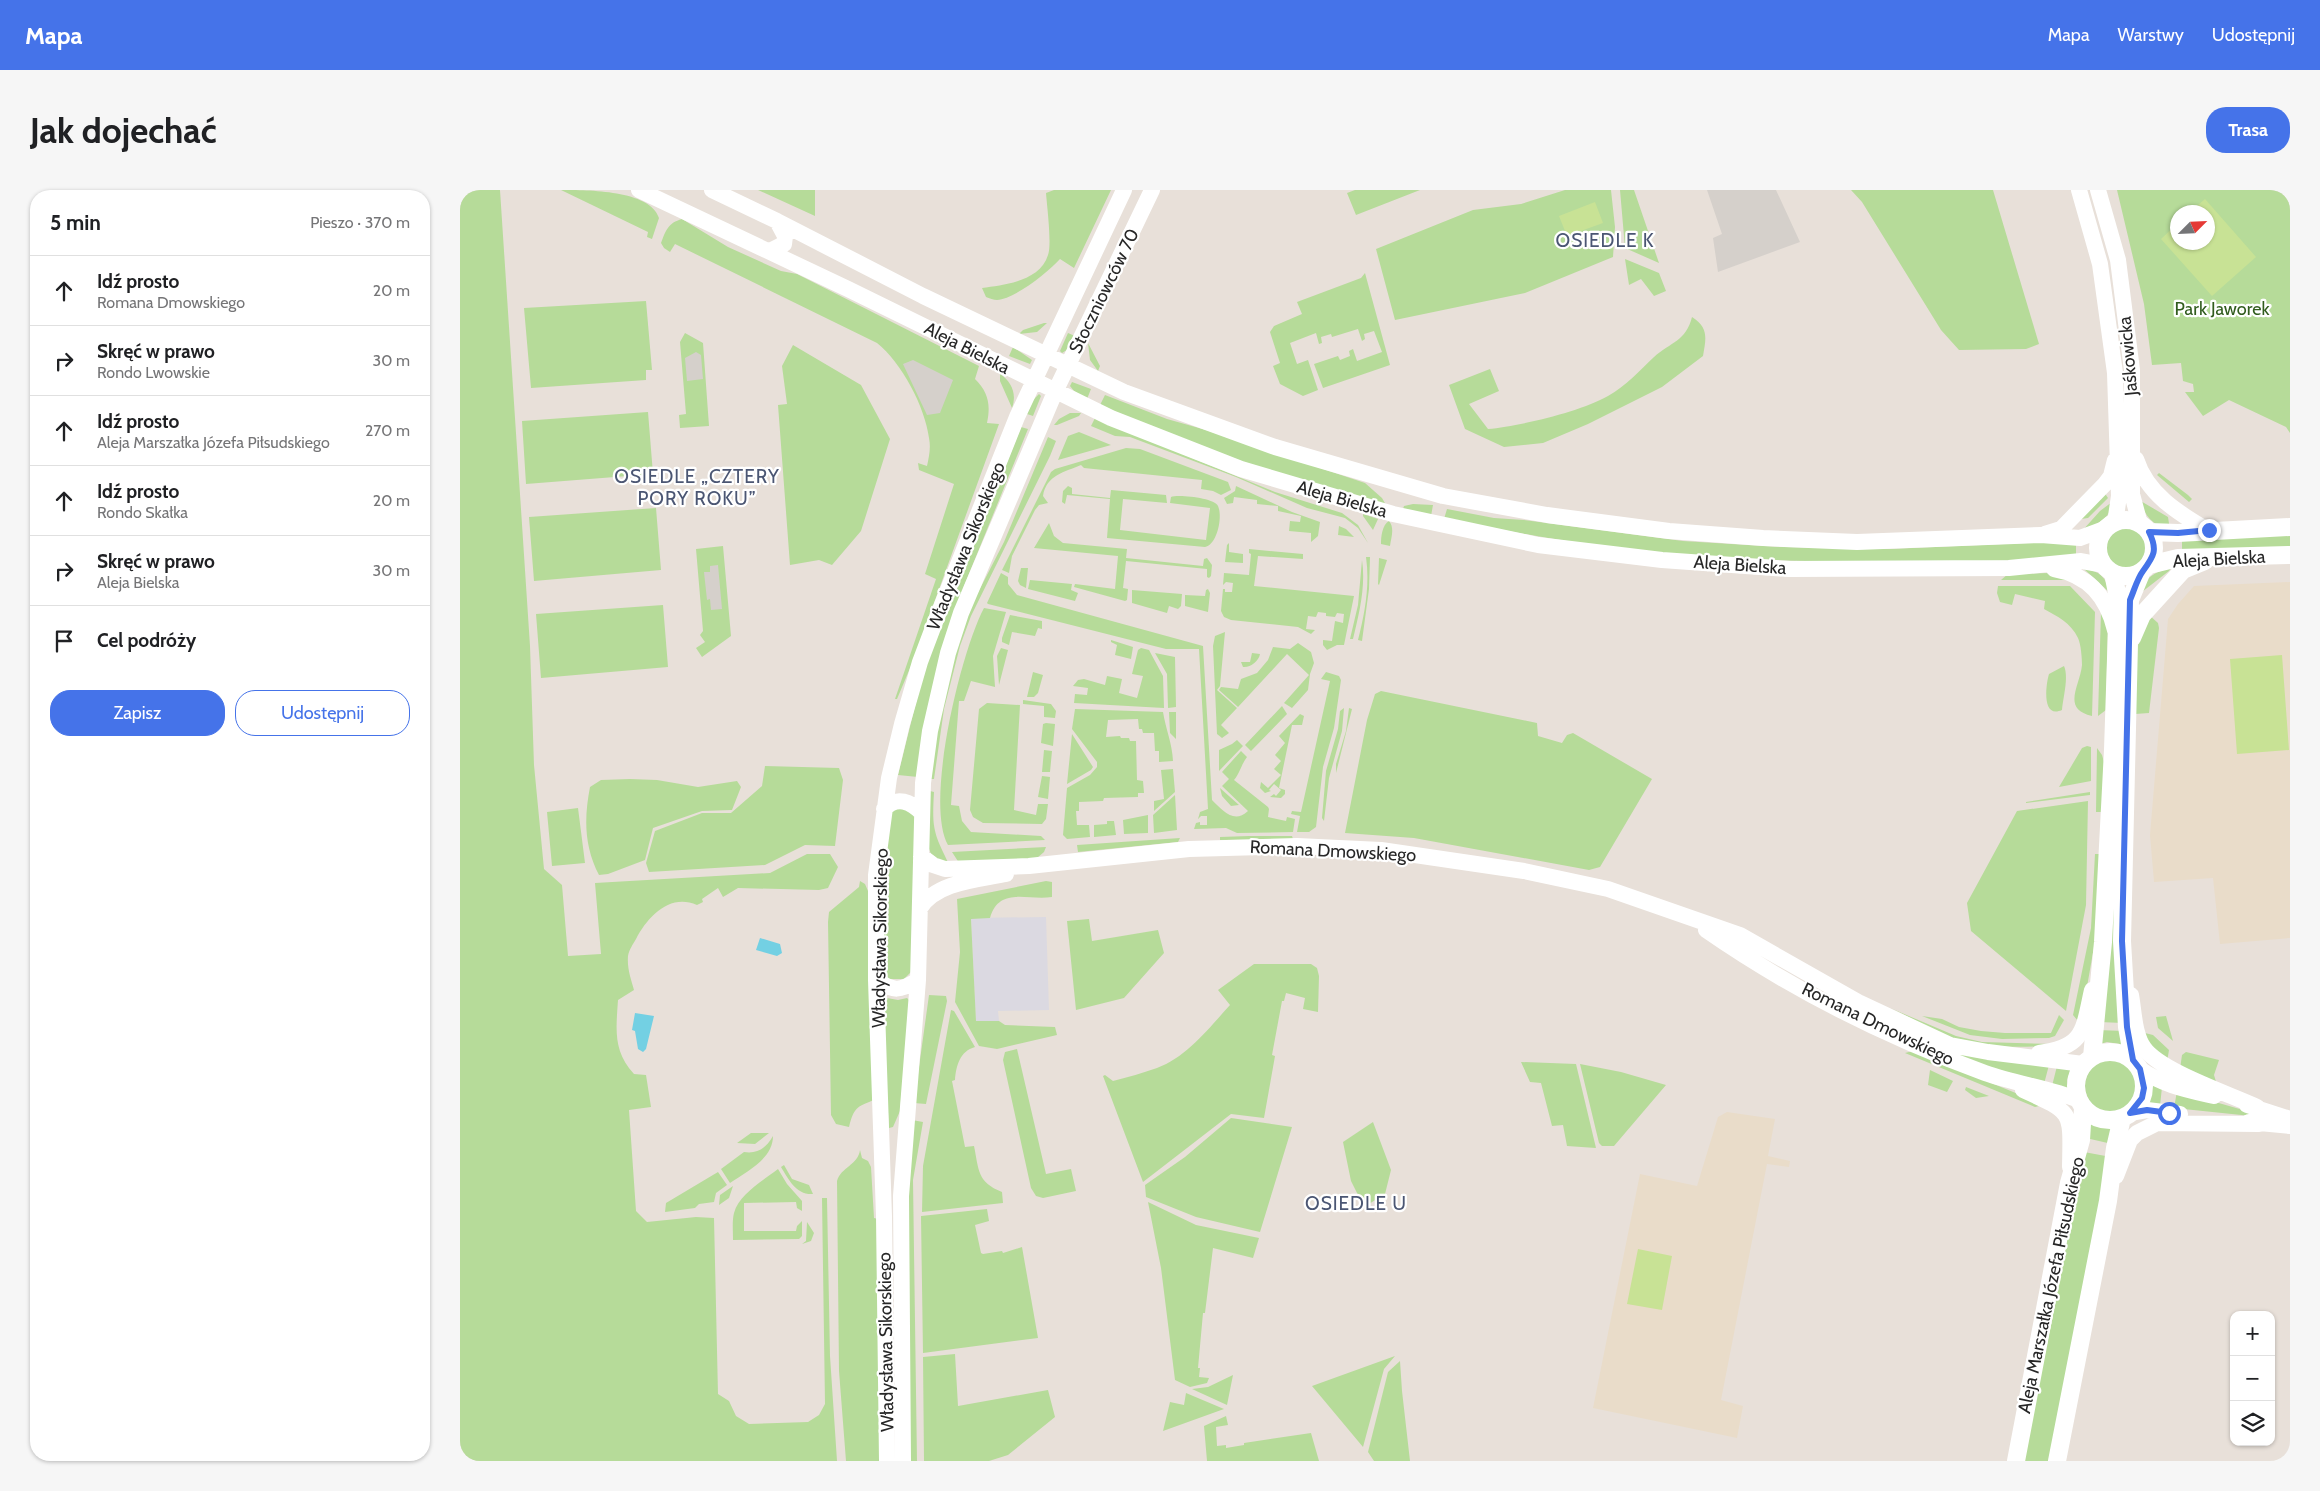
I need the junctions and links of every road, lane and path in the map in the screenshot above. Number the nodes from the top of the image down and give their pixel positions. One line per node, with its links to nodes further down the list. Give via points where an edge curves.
1 (639, 190): 9 (street, Aleja Bielska)
2 (712, 190): 7 (street, Aleja Bielska)
3 (1124, 190): 11 (street, Stoczniowców 70)
4 (1152, 190): 12 (street, Stoczniowców 70)
5 (2079, 190): 15 (street, Jaśkowicka, via 2100,264)
6 (2098, 190): 15 (street, Jaśkowicka, via 2118,260 2132,370)
7 (777, 221): 8 (street, Aleja Bielska); 9 (street, via 785,236 784,244)
8 (822, 244): 10 (street, via 801,246 796,259); 11 (street, Aleja Bielska)
9 (770, 251): 10 (street, Aleja Bielska)
10 (803, 267): 13 (street, Aleja Bielska)
11 (1045, 355): 12 (street, Aleja Bielska); 13 (street, Stoczniowców 70)
12 (1068, 367): 14 (street, Stoczniowców 70); 20 (street, Aleja Bielska, via 1124,392 1276,447 1443,496 1524,511 1669,532 1763,538 1857,542)
13 (1033, 381): 14 (street, Aleja Bielska); 27 (street, Władysława Sikorskiego, via 920,662 902,724)
14 (1056, 392): 23 (street, Aleja Bielska, via 1111,418 1249,471 1393,514 1538,545 1662,560 1788,569 1922,570); 28 (street, Władysława Sikorskiego, via 961,613 948,653 930,731)
15 (2125, 449): 16 (street, Jaśkowicka, via 2119,496); 18 (street, Jaśkowicka, via 2132,494); 19 (street, via 2147,485 2182,516); 20 (street, via 2105,484 2060,529)
16 (2111, 525): 18 (main road, via 2123,521); 20 (street, Aleja Bielska, via 2080,538); 25 (main road, via 2102,534 2098,550)
17 (2290, 527): 19 (main road, Aleja Bielska)
18 (2145, 528): 19 (main road, Aleja Bielska, via 2178,533); 24 (main road, via 2154,548)
19 (2209, 530)
20 (2041, 535)
21 (2290, 555): 22 (main road, Aleja Bielska)
22 (2210, 559): 24 (main road, Aleja Bielska, via 2178,558); 26 (main road, via 2183,570 2142,615)
23 (2042, 566): 25 (street, Aleja Bielska, via 2081,562); 26 (street, via 2072,572 2089,584 2105,602)
24 (2145, 568): 25 (main road, via 2128,576); 26 (main road, via 2130,600)
25 (2108, 569): 26 (main road, via 2118,598)
26 (2123, 643): 32 (main road); 33 (main road)
27 (884, 808): 28 (street, via 902,801); 35 (street, Władysława Sikorskiego, via 876,875)
28 (922, 813): 29 (street, Władysława Sikorskiego)
29 (921, 856): 30 (street, Romana Dmowskiego, via 945,869); 31 (street, Władysława Sikorskiego)
30 (1029, 866): 31 (street, Romana Dmowskiego, via 947,887 932,894); 34 (street, Romana Dmowskiego, via 1214,847 1381,850 1572,880 1690,918)
31 (920, 908): 36 (street, Władysława Sikorskiego)
32 (2122, 941): 39 (main road, via 2127,1027); 42 (street, via 2137,1028 2144,1048 2164,1065)
33 (2103, 942): 37 (street, via 2080,1034 2060,1050); 38 (main road)
34 (1738, 943): 37 (street, Romana Dmowskiego, via 1950,1045); 40 (street, Romana Dmowskiego, via 1854,1017)
35 (876, 980): 36 (street, via 889,988 904,988); 49 (street, Władysława Sikorskiego, via 884,1188)
36 (918, 980): 50 (street, Władysława Sikorskiego, via 901,1196)
37 (2019, 1055): 38 (street, Romana Dmowskiego)
38 (2088, 1060): 39 (main road, via 2102,1052 2113,1052 2124,1054); 41 (main road, via 2076,1082)
39 (2137, 1065): 42 (street, via 2151,1077 2173,1086); 43 (main road, via 2144,1088 2142,1098)
40 (1987, 1074): 41 (street, Romana Dmowskiego, via 2048,1089); 47 (street, via 2055,1105 2065,1114 2071,1130)
41 (2081, 1104): 43 (main road, via 2099,1119); 47 (main road, Aleja Marszałka Józefa Piłsudskiego, via 2081,1140)
42 (2257, 1107): 44 (street)
43 (2126, 1116): 45 (street, via 2147,1110); 48 (main road, Aleja Marszałka Józefa Piłsudskiego, via 2114,1148)
44 (2290, 1119)
45 (2259, 1124): 46 (street); 48 (street, via 2168,1122 2149,1126 2130,1140)
46 (2290, 1126)
47 (2069, 1183): 51 (main road, Aleja Marszałka Józefa Piłsudskiego)
48 (2108, 1201): 52 (main road, Aleja Marszałka Józefa Piłsudskiego)
49 (887, 1461)
50 (903, 1461)
51 (2016, 1461)
52 (2057, 1461)

